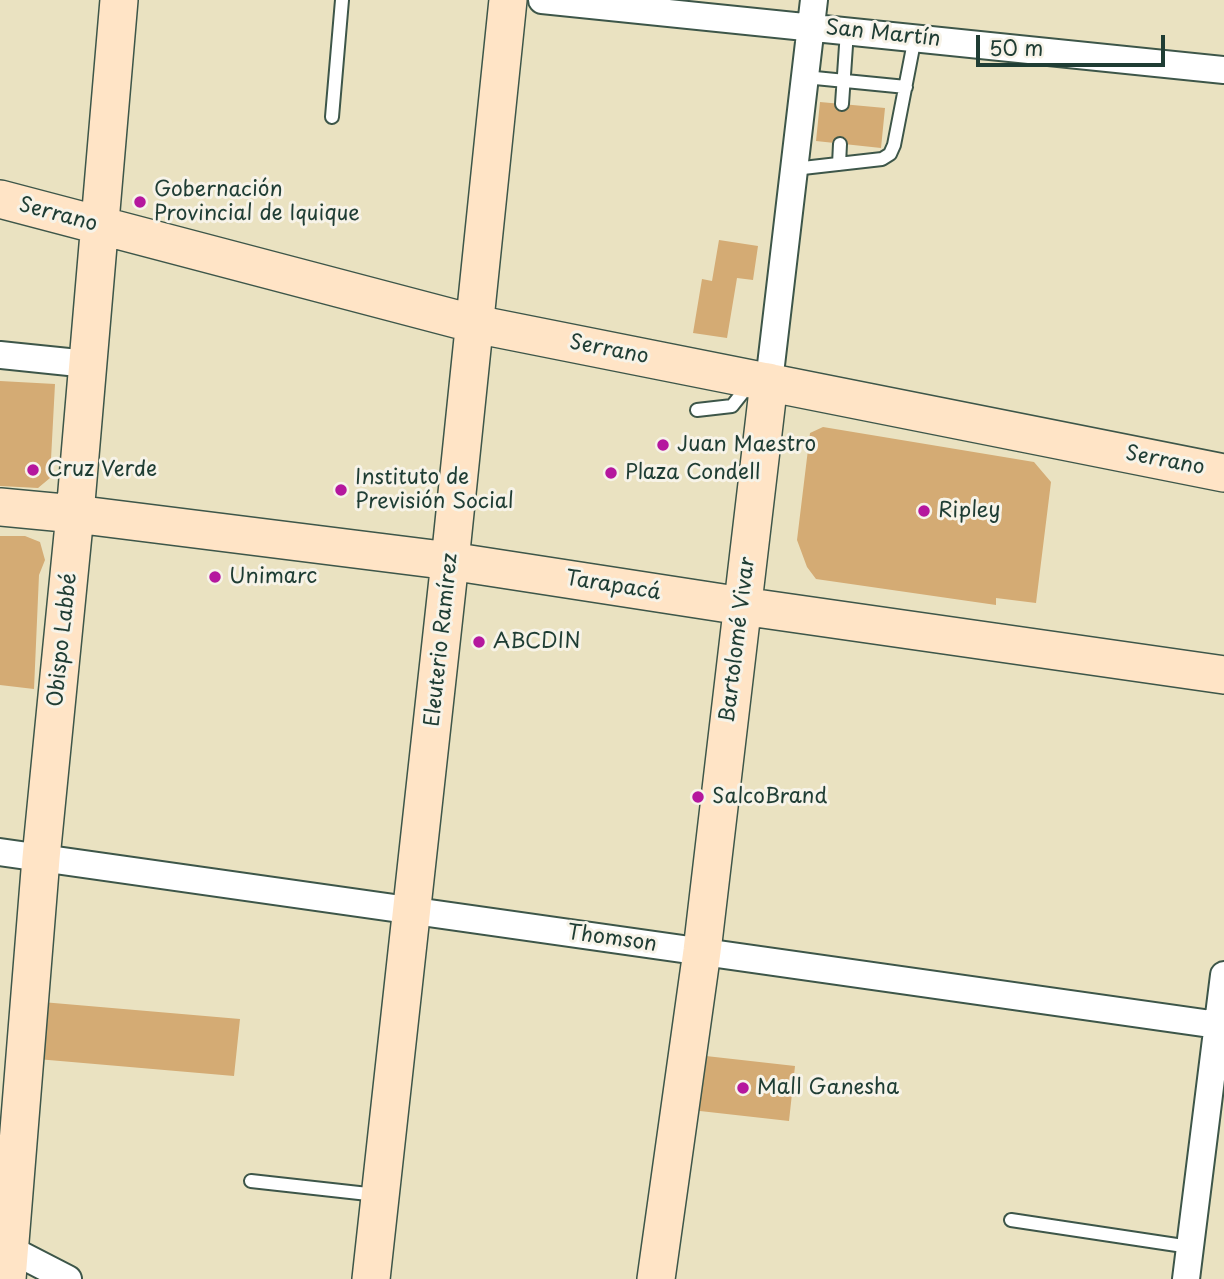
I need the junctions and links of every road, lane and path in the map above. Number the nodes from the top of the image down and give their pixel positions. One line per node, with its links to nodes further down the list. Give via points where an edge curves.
1 (119, 0): 19 (street, Obispo Labbé)
2 (342, 0): 14 (lane)
3 (508, 0): 20 (street, Eleuterio Ramírez)
4 (542, 0): 6 (street, San Martín)
5 (814, 0): 6 (street, Bartolomé Vivar)
6 (811, 26): 7 (street, San Martín); 10 (street, Bartolomé Vivar)
7 (847, 30): 8 (street, San Martín); 11 (lane)
8 (915, 37): 9 (street, San Martín); 12 (lane)
9 (1224, 70)
10 (805, 77): 11 (lane); 17 (street, Bartolomé Vivar)
11 (844, 81): 12 (lane); 13 (lane)
12 (906, 87): 16 (lane, via 890,154)
13 (842, 104)
14 (332, 117)
15 (840, 144): 16 (lane)
16 (839, 164): 17 (lane)
17 (794, 169): 23 (street, Bartolomé Vivar)
18 (0, 200): 19 (street, Serrano)
19 (100, 225): 20 (street, Serrano); 22 (street, Obispo Labbé)
20 (475, 324): 23 (street, Serrano); 28 (street, Eleuterio Ramírez)
21 (0, 355): 22 (street)
22 (88, 364): 27 (street, Obispo Labbé)
23 (761, 381): 24 (lane, via 732,406); 25 (street, Serrano); 29 (street, Bartolomé Vivar)
24 (697, 410)
25 (1224, 473)
26 (0, 507): 27 (street, Tarapacá)
27 (75, 514): 28 (street, Tarapacá); 32 (street, Obispo Labbé)
28 (450, 561): 29 (street, Tarapacá); 33 (street, Eleuterio Ramírez)
29 (741, 606): 30 (street, Tarapacá); 34 (street, Bartolomé Vivar)
30 (1224, 675)
31 (0, 852): 32 (street, Thomson)
32 (41, 858): 33 (street, Thomson); 41 (street, Obispo Labbé)
33 (412, 911): 34 (street, Thomson); 38 (street, Eleuterio Ramírez)
34 (702, 951): 36 (street, Thomson); 44 (street, Bartolomé Vivar)
35 (1224, 975): 36 (street)
36 (1221, 1025): 40 (street)
37 (251, 1181): 38 (lane)
38 (380, 1195): 43 (street, Eleuterio Ramírez)
39 (1011, 1220): 40 (lane)
40 (1190, 1247): 45 (street)
41 (6, 1257): 42 (street)
42 (68, 1279)
43 (371, 1279)
44 (656, 1279)
45 (1186, 1279)

